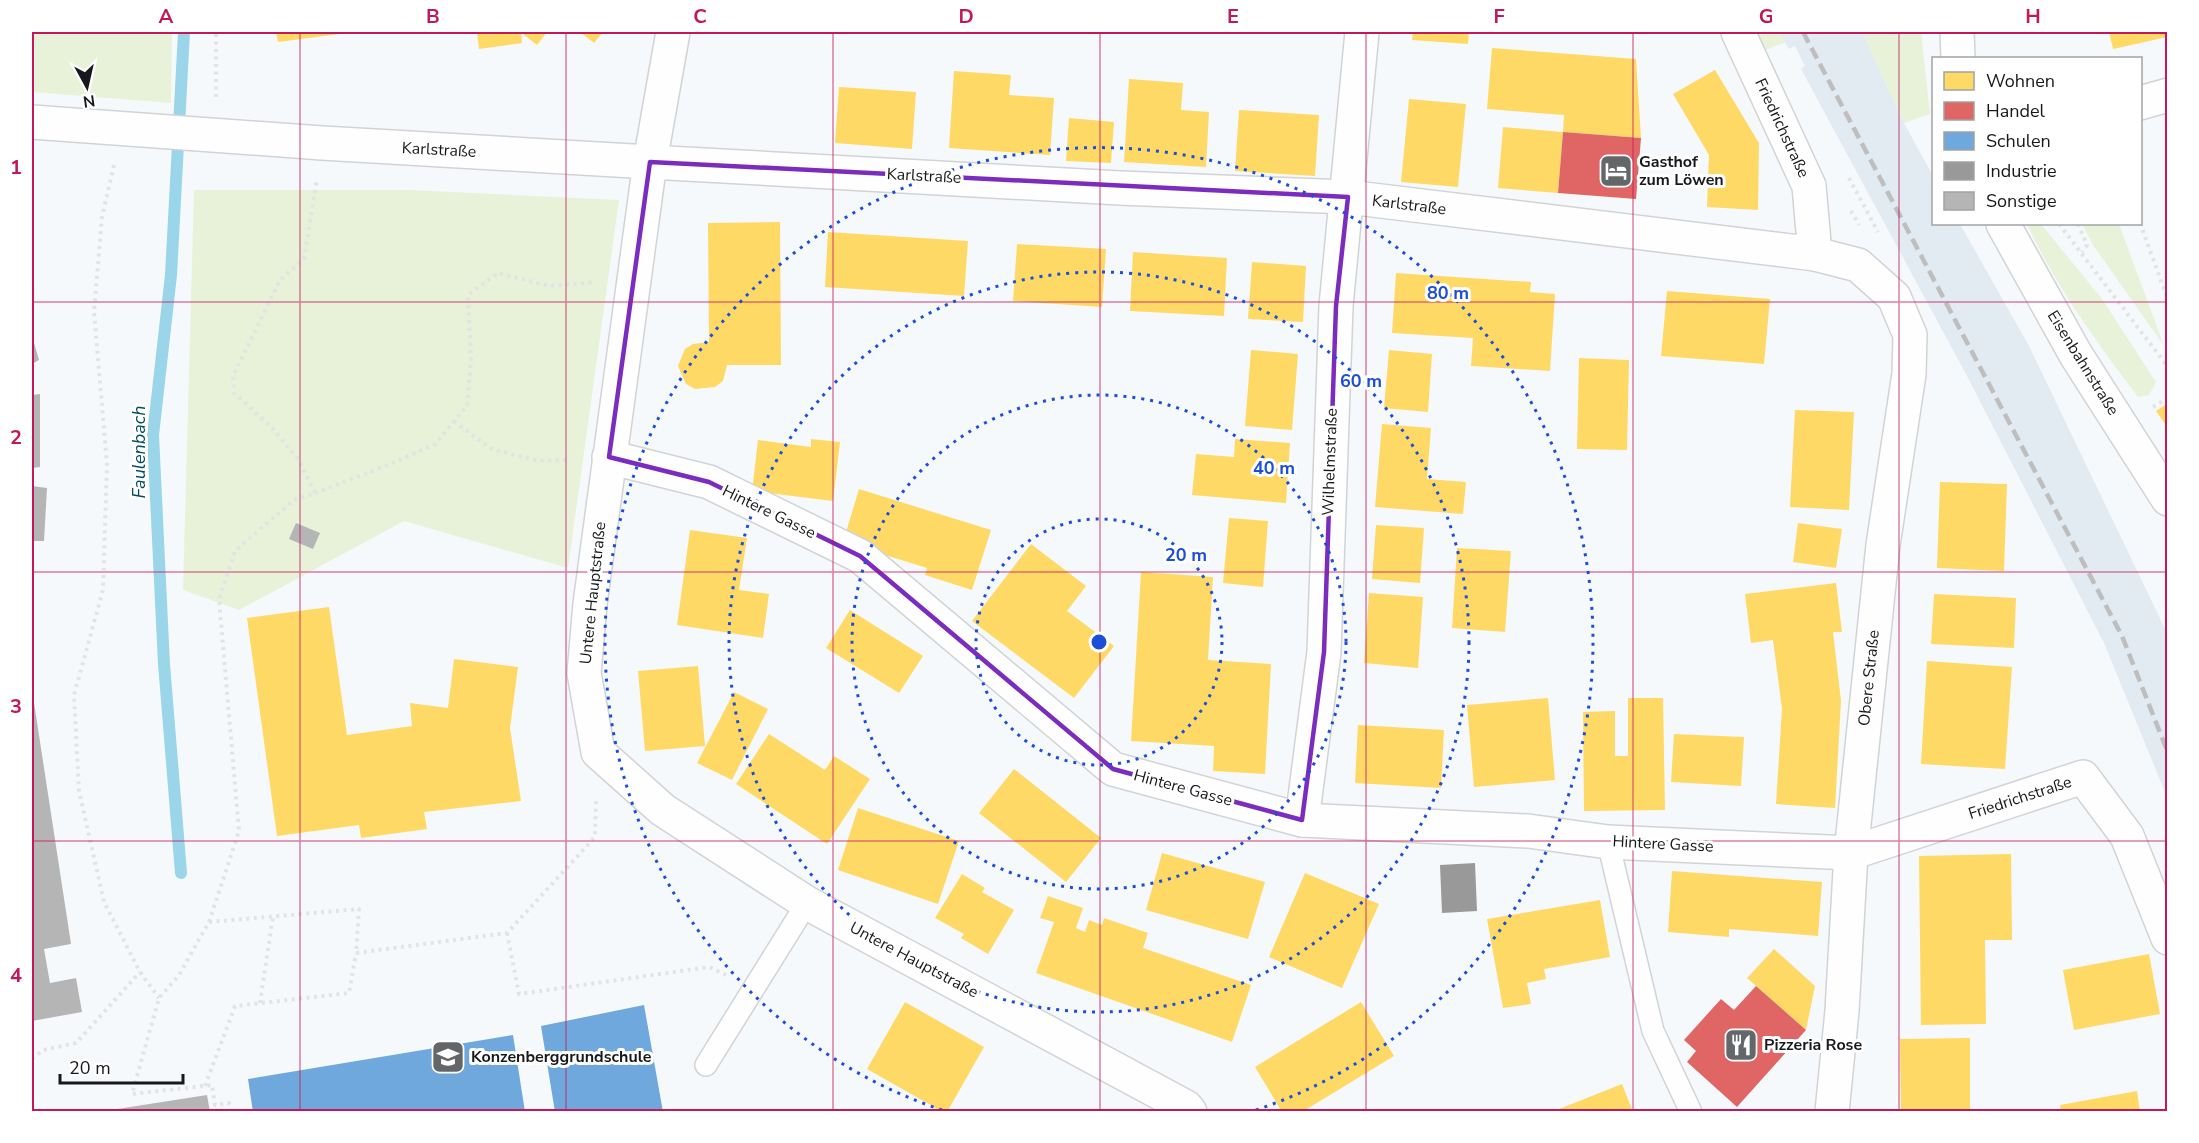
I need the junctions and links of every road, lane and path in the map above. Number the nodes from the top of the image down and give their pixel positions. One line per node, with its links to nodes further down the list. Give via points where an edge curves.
1 (216, 32): 11 (path)
2 (673, 32): 13 (street, Untere Hauptstraße)
3 (1362, 32): 14 (street, Wilhelmstraße)
4 (1738, 32): 20 (street, Friedrichstraße, via 1809,186)
5 (1957, 32): 6 (street)
6 (1958, 57)
7 (2168, 95): 8 (street)
8 (2142, 102)
9 (32, 122): 10 (street, Karlstraße)
10 (132, 129): 11 (street, Karlstraße); 38 (path, via 102,217 94,312 107,464 103,590 74,695 79,791 104,902)
11 (207, 134): 12 (street, Karlstraße)
12 (322, 143): 13 (street, Karlstraße); 26 (path, via 311,234 304,259 280,280 233,376 234,393 298,459)
13 (650, 162): 14 (street, Karlstraße); 21 (street, Untere Hauptstraße)
14 (1348, 197): 20 (street, Karlstraße); 29 (street, Wilhelmstraße, via 1336,306 1324,652)
15 (2004, 225): 27 (street, Eisenbahnstraße, via 2076,355)
16 (2060, 225): 19 (path)
17 (2078, 225): 19 (path, via 2087,244)
18 (2141, 225): 22 (path)
19 (2082, 252): 23 (path)
20 (1815, 254): 31 (street, Obere Straße, via 1858,265 1894,297 1910,335 1909,374 1883,545)
21 (633, 285): 24 (path, via 585,281 549,286 498,273 468,295 471,360 467,406); 25 (street, Untere Hauptstraße)
22 (2168, 300)
23 (2168, 368)
24 (454, 421): 25 (path, via 490,449 539,461); 26 (path, via 435,444)
25 (609, 457): 28 (street, Untere Hauptstraße, via 584,673); 29 (street, Hintere Gasse, via 709,482 860,556 1113,769)
26 (315, 493): 34 (path, via 294,500 235,551 219,598 239,831)
27 (2168, 499)
28 (598, 752): 32 (street, Untere Hauptstraße, via 663,810); 35 (path, via 595,837)
29 (1302, 820): 30 (street, Hintere Gasse, via 1528,831)
30 (1608, 842): 31 (street, Hintere Gasse); 47 (lane, via 1653,1031)
31 (1851, 853): 36 (street, Friedrichstraße, via 2083,777 2127,836); 48 (street, Obere Straße)
32 (807, 903): 39 (lane); 46 (street, Untere Hauptstraße)
33 (273, 916): 34 (path); 37 (path, via 359,909); 41 (path)
34 (209, 922): 40 (path, via 179,975)
35 (507, 933): 37 (path); 39 (path, via 519,994 709,967)
36 (2168, 938)
37 (356, 953): 41 (path, via 349,993)
38 (140, 972): 40 (path); 42 (path, via 76,1043 43,1050)
39 (754, 989): 43 (lane)
40 (159, 998): 44 (path, via 132,1094)
41 (260, 1003): 44 (path, via 235,1006)
42 (32, 1059)
43 (706, 1065)
44 (205, 1086): 45 (path, via 212,1085 215,1105 229,1104)
45 (230, 1112)
46 (1190, 1112)
47 (1691, 1112)
48 (1832, 1112)

